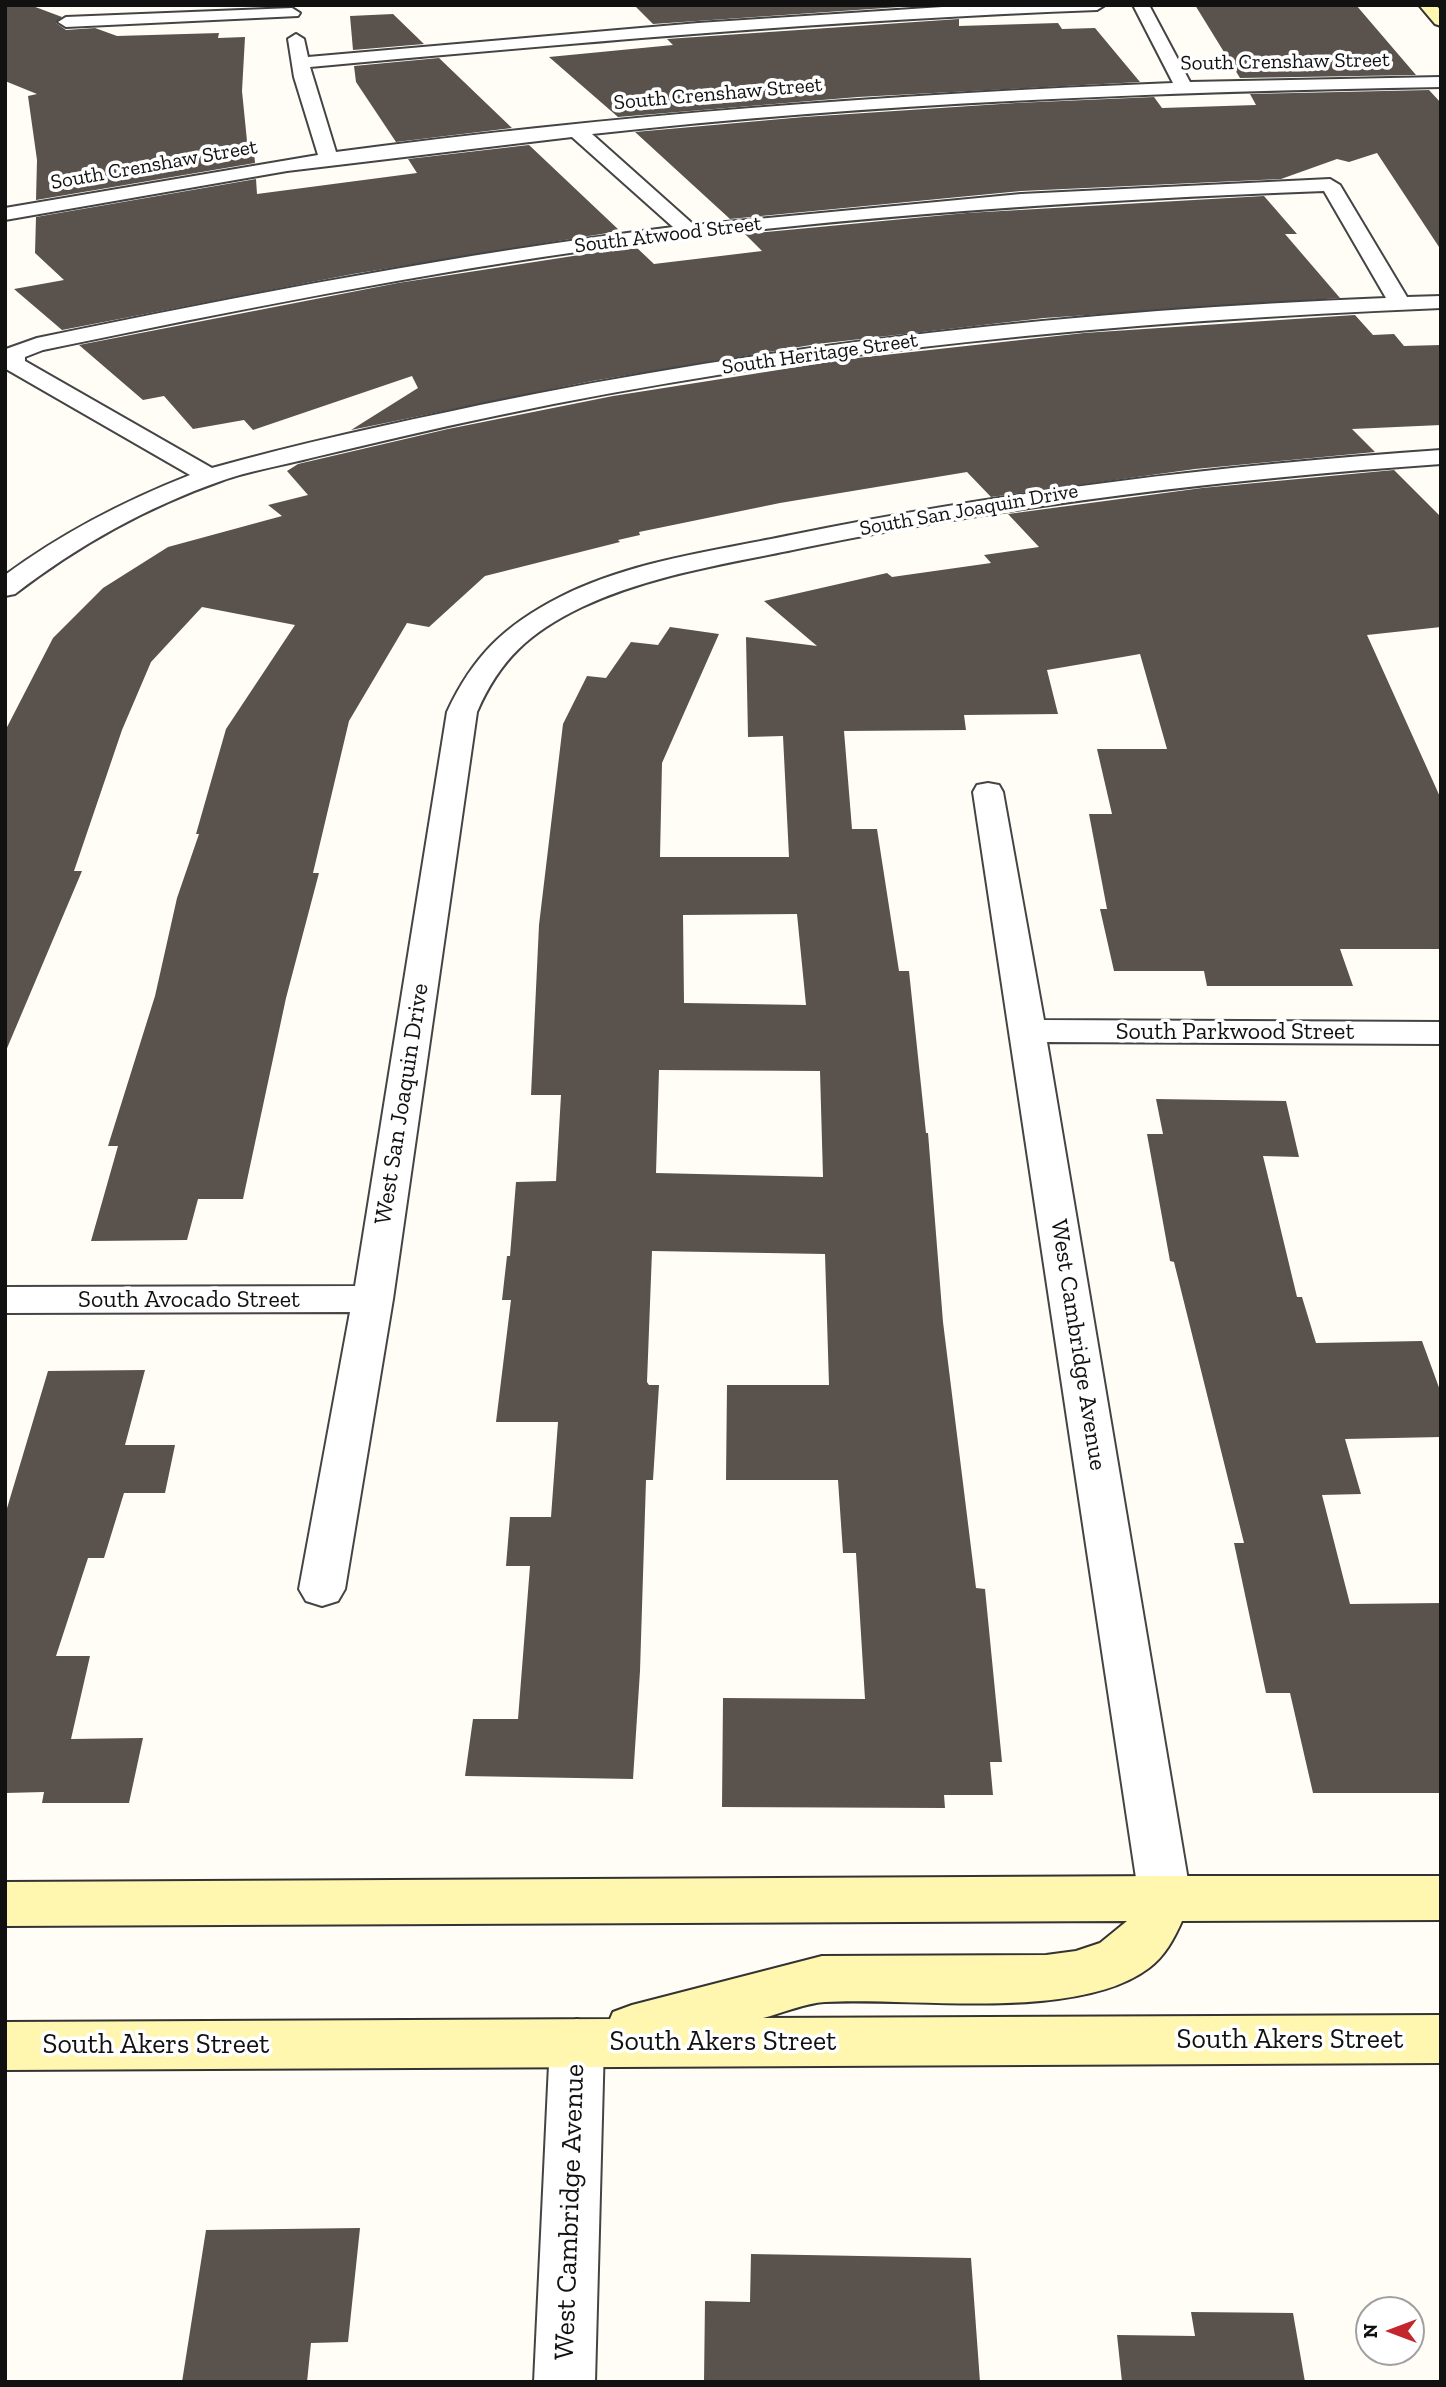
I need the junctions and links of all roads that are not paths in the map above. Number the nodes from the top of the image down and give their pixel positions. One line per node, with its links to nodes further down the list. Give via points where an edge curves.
1 (1097, 5): 8 (street)
2 (1141, 5): 11 (street)
3 (1427, 5): 6 (main road)
4 (293, 9): 7 (street); 9 (street)
5 (590, 16): 8 (street)
6 (1441, 21)
7 (66, 22)
8 (597, 34): 9 (street)
9 (300, 63): 13 (street)
10 (1441, 82): 11 (street, South Crenshaw Street)
11 (1184, 87): 12 (street, South Crenshaw Street, via 891,102)
12 (576, 130): 13 (street, South Crenshaw Street); 15 (street)
13 (329, 159): 14 (street, South Crenshaw Street)
14 (5, 214)
15 (689, 231): 17 (street, South Atwood Street, via 967,202 1330,185); 19 (street, South Atwood Street, via 275,295 37,345 15,354 14,364)
16 (1441, 302): 17 (street, South Heritage Street)
17 (1400, 303): 19 (street, South Heritage Street, via 1223,310 1040,326 693,372 516,404)
18 (1441, 457): 21 (street, South San Joaquin Drive, via 1200,476 1011,501 831,534 638,577 572,602)
19 (209, 476): 20 (street, South Heritage Street, via 114,516 39,561)
20 (5, 588)
21 (516, 636): 25 (street, West San Joaquin Drive, via 479,676 462,712)
22 (988, 792): 23 (street, West Cambridge Avenue)
23 (1028, 1031): 24 (street, South Parkwood Street); 28 (street, West Cambridge Avenue)
24 (1441, 1033)
25 (373, 1299): 26 (street, South Avocado Street); 27 (street, West San Joaquin Drive)
26 (5, 1300)
27 (322, 1588)
28 (1165, 1898): 29 (main road); 30 (main road); 32 (main road, via 1153,1928 1128,1955 1080,1975 822,1979)
29 (1441, 1898)
30 (5, 1904)
31 (1441, 2039): 32 (main road, South Akers Street)
32 (576, 2043): 33 (main road, South Akers Street); 34 (street, West Cambridge Avenue)
33 (5, 2046)
34 (564, 2382)

